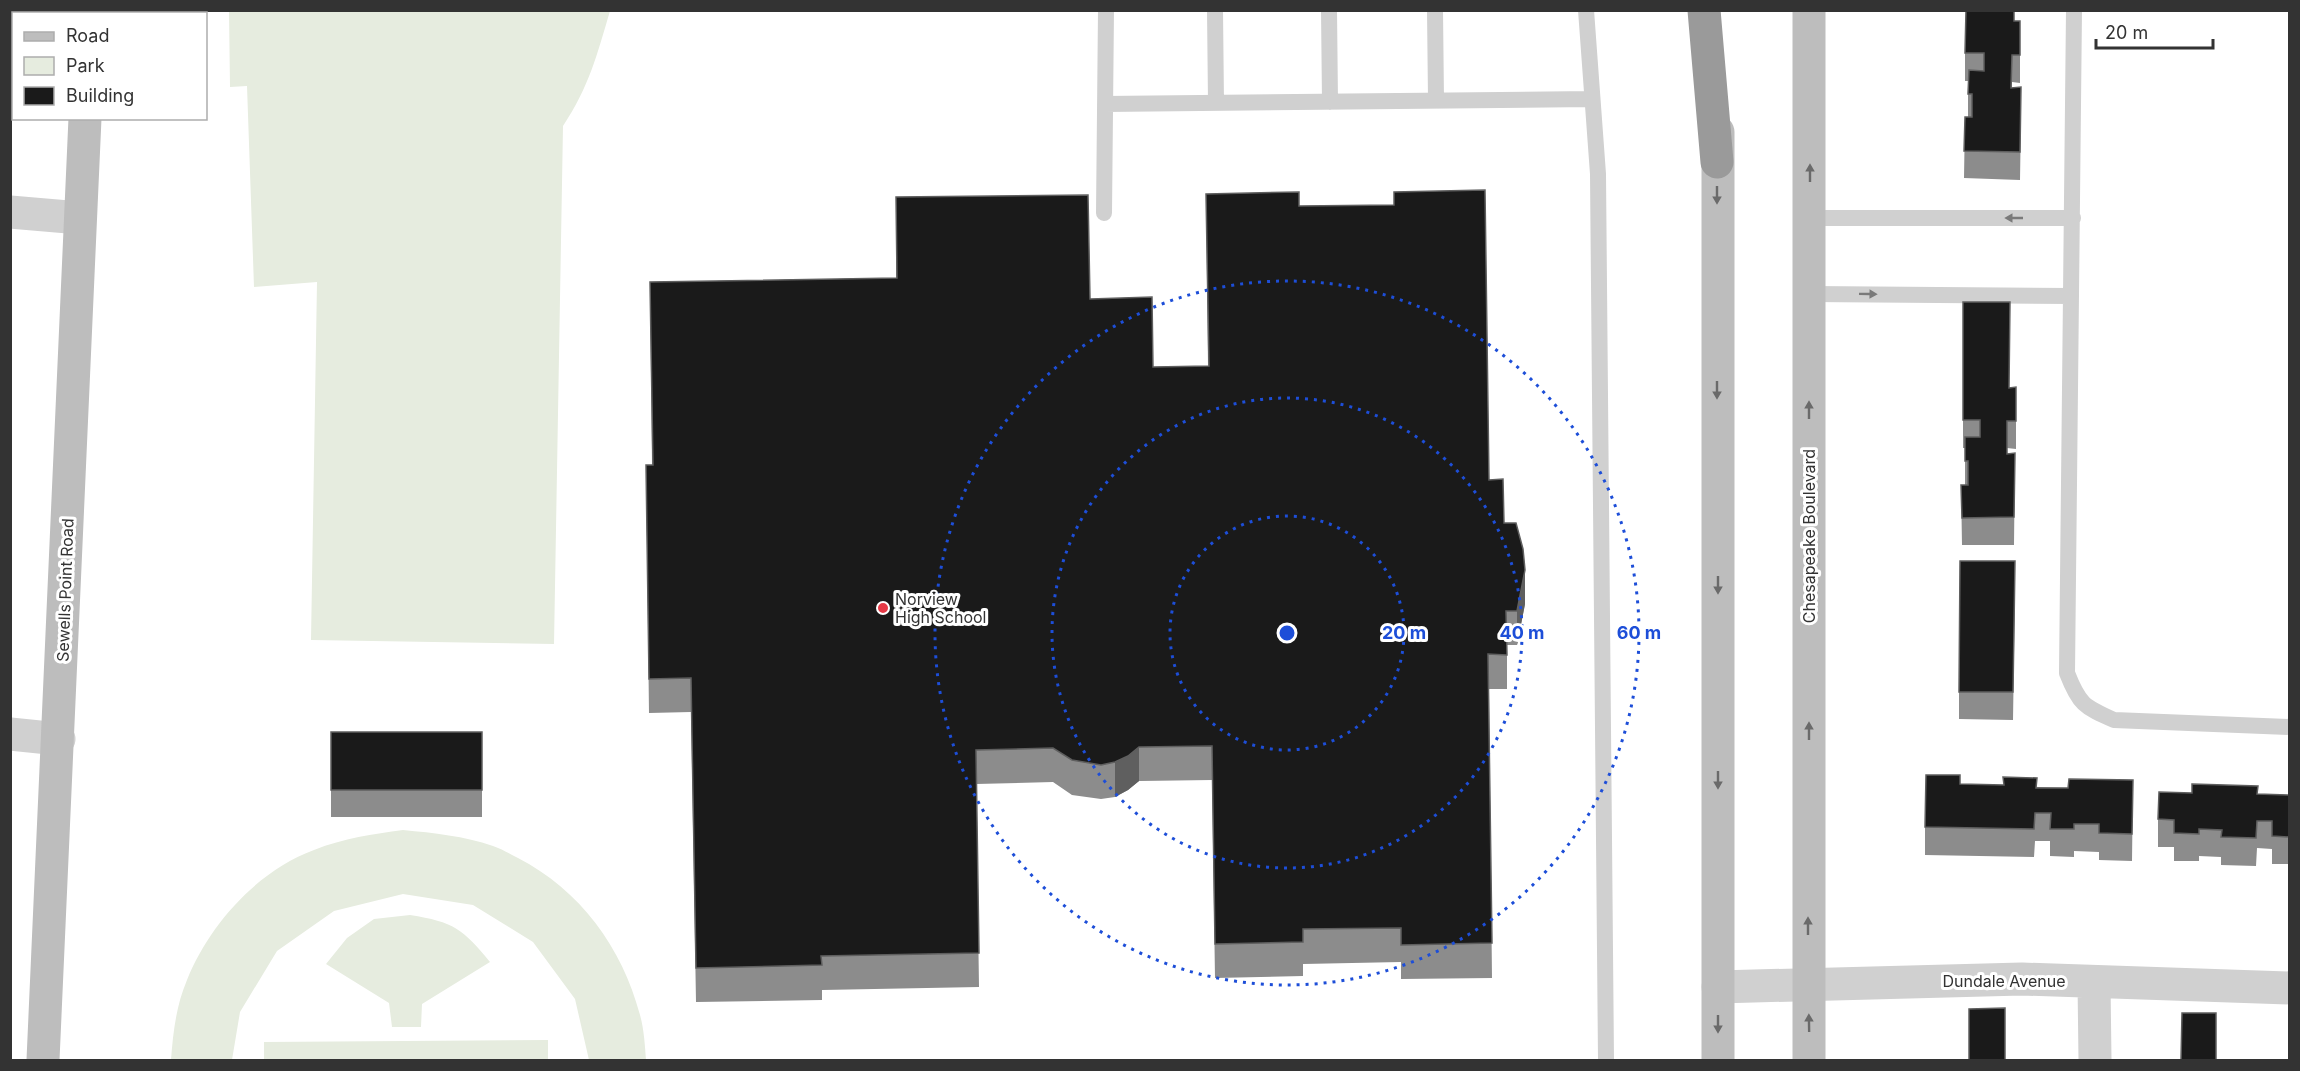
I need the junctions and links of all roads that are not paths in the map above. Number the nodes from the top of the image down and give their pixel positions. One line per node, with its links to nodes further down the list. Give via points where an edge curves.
1 (1106, 10): 14 (lane)
2 (1215, 10): 13 (lane)
3 (1329, 10): 12 (lane)
4 (1435, 10): 11 (lane)
5 (1586, 10): 10 (lane)
6 (1704, 10): 16 (highway)
7 (1719, 10): 16 (main road)
8 (1809, 10): 20 (main road, Chesapeake Boulevard, one-way to 8)
9 (2074, 10): 21 (lane)
10 (1592, 99): 11 (lane); 32 (lane, via 1598,174)
11 (1436, 100): 12 (lane)
12 (1330, 102): 13 (lane)
13 (1216, 103): 14 (lane)
14 (1105, 104): 18 (lane)
15 (85, 120): 19 (main road, Sewells Point Road)
16 (1717, 162): 29 (main road, one-way to 29)
17 (10, 212): 19 (street)
18 (1104, 213)
19 (80, 218): 26 (main road, Sewells Point Road)
20 (1810, 218): 21 (lane, one-way to 20); 22 (main road, Chesapeake Boulevard)
21 (2073, 218): 23 (lane)
22 (1810, 294): 23 (lane, one-way to 23); 28 (main road, Chesapeake Boulevard, one-way to 22)
23 (2071, 296): 24 (lane, via 2067,673 2076,696 2088,709 2114,720)
24 (2289, 727)
25 (10, 734): 26 (street)
26 (59, 739): 31 (main road, Sewells Point Road)
27 (2094, 982): 28 (street, Dundale Avenue, via 2022,979); 30 (street, Dundale Avenue); 35 (street)
28 (1808, 985): 29 (street, Dundale Avenue); 34 (main road, Chesapeake Boulevard, one-way to 28)
29 (1718, 987): 33 (main road, one-way to 33)
30 (2289, 988)
31 (43, 1060)
32 (1606, 1060)
33 (1718, 1060)
34 (1809, 1060)
35 (2095, 1060)

